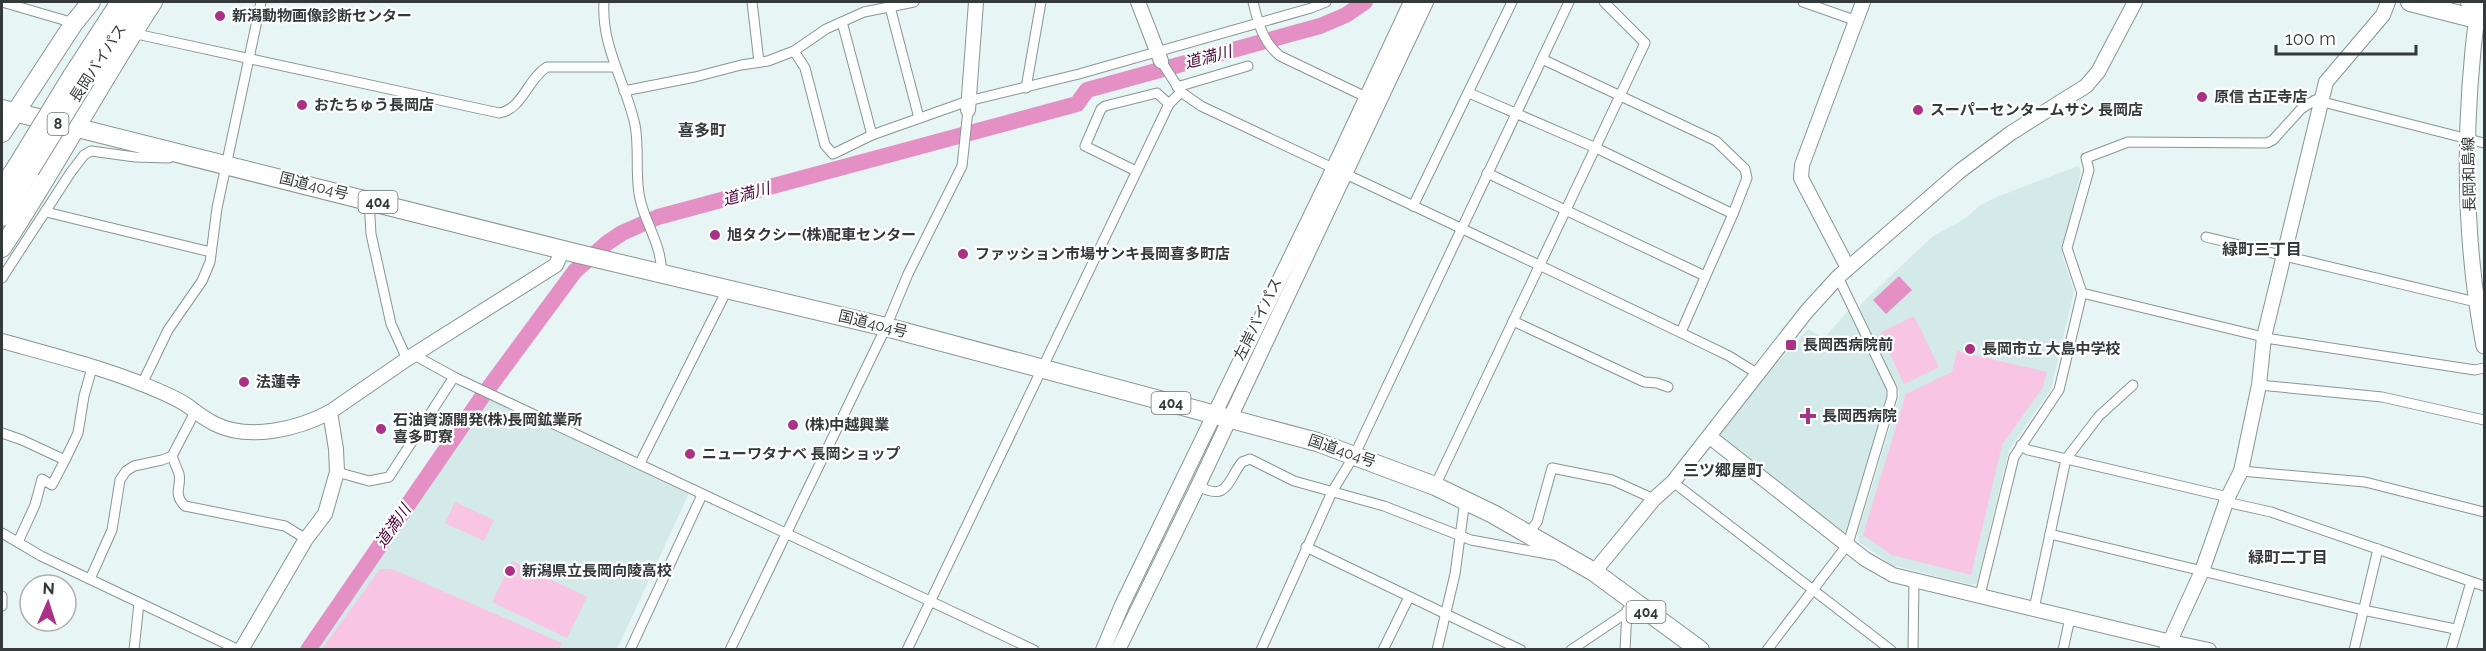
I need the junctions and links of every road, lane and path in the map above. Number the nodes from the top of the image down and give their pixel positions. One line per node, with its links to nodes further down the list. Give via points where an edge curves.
1 (2, 2): 32 (street)
2 (91, 2): 32 (highway)
3 (120, 2): 42 (highway, 長岡バイパス / 8)
4 (138, 2): 42 (highway, 長岡バイパス / 8)
5 (153, 2): 34 (highway)
6 (261, 2): 37 (street)
7 (604, 2): 41 (street, via 605,29)
8 (752, 2): 39 (street)
9 (859, 2): 29 (street)
10 (914, 2): 27 (street)
11 (976, 2): 51 (street)
12 (1041, 2): 43 (street)
13 (1138, 2): 36 (street)
14 (1253, 2): 33 (street)
15 (1326, 2): 26 (street)
16 (1411, 2): 48 (street, 左岸バイパス)
17 (1426, 2): 69 (street, 左岸バイパス)
18 (1512, 2): 46 (street)
19 (1569, 2): 38 (street)
20 (1604, 2): 47 (street, via 1645,43)
21 (1803, 2): 30 (street)
22 (1863, 2): 30 (street)
23 (2135, 2): 85 (street, via 2098,72 2086,86 1960,171)
24 (2388, 2): 49 (street, via 2383,15 2328,76)
25 (2410, 2): 28 (highway)
26 (1310, 5): 33 (street)
27 (890, 7): 29 (street); 54 (street)
28 (2479, 9): 58 (main road, 長岡和島線, via 2469,85)
29 (864, 12): 31 (street)
30 (1857, 21): 85 (street, via 1802,165 1801,178)
31 (842, 22): 35 (street); 57 (street)
32 (74, 23): 52 (highway)
33 (1259, 25): 36 (street); 48 (street, via 1270,48 1280,56)
34 (132, 33): 37 (street); 55 (highway)
35 (794, 51): 39 (street); 57 (street, via 804,68 828,151 833,154)
36 (1159, 56): 43 (street); 44 (street)
37 (248, 58): 41 (street, via 499,113 513,107 547,67); 64 (street)
38 (1542, 59): 47 (street); 53 (street)
39 (759, 62): 45 (street)
40 (1248, 66): 44 (street)
41 (614, 67): 45 (street)
42 (79, 78): 65 (highway, 長岡バイパス / 8, bridge)
43 (1026, 88): 51 (street)
44 (1178, 88): 50 (street); 66 (street, via 1201,106)
45 (624, 91): 84 (street, via 635,128 639,192 662,262)
46 (1469, 93): 53 (street); 72 (street)
47 (1620, 96): 60 (street); 75 (street, via 1723,146 1747,178)
48 (1366, 97): 66 (street, 左岸バイパス)
49 (2319, 101): 58 (street); 82 (street); 89 (street, via 2306,104 2267,142 2128,142 2086,158 2089,170 2067,248)
50 (1169, 104): 67 (street); 67 (street, via 1157,93 1101,109 1085,146)
51 (968, 106): 54 (street); 92 (street, via 962,166)
52 (8, 110): 55 (highway, 国道404号 / 404); 56 (highway)
53 (1515, 112): 60 (street); 68 (street)
54 (919, 118): 57 (street)
55 (75, 126): 61 (highway, 国道404号 / 404); 62 (highway)
56 (2, 133)
57 (872, 135)
58 (2468, 137): 59 (street); 90 (main road, 長岡和島線, via 2469,203)
59 (2484, 143)
60 (1596, 148): 73 (street); 75 (street)
61 (181, 153): 62 (highway, via 80,140); 63 (highway, 国道404号 / 404)
62 (58, 158): 79 (highway)
63 (206, 160): 64 (highway, 国道404号 / 404); 74 (street, via 91,152 78,162)
64 (225, 164): 71 (highway, 国道404号 / 404); 81 (street)
65 (23, 168): 70 (highway, 長岡バイパス / 8); 76 (highway, 長岡バイパス / 8)
66 (1332, 168): 69 (street); 109 (street, 左岸バイパス)
67 (1136, 171): 98 (street)
68 (1487, 173): 73 (street); 77 (street)
69 (1345, 175): 72 (street); 109 (street, 左岸バイパス)
70 (2, 189)
71 (369, 200): 80 (highway, 国道404号 / 404); 97 (street, via 371,234 391,324)
72 (1413, 206): 77 (street)
73 (1566, 211): 83 (street); 86 (street)
74 (46, 212): 81 (street); 87 (street)
75 (1733, 214): 86 (street)
76 (2, 217)
77 (1461, 228): 83 (street); 114 (street)
78 (2206, 237): 82 (street)
79 (2, 248)
80 (569, 251): 84 (highway, 国道404号 / 404); 97 (street, via 556,266)
81 (211, 252): 103 (street, via 202,281 168,330)
82 (2283, 255): 90 (street); 94 (street)
83 (1539, 264): 91 (street); 93 (street)
84 (661, 273): 88 (highway, 国道404号 / 404)
85 (1843, 273): 101 (street, via 1807,311); 137 (street, via 1892,389)
86 (1705, 276): 93 (street)
87 (2, 278)
88 (727, 290): 92 (highway, 国道404号 / 404); 118 (street)
89 (2082, 293): 94 (street); 113 (street, via 2060,390)
90 (2479, 298): 96 (main road, 長岡和島線)
91 (1513, 321): 106 (street, via 1644,382); 123 (street)
92 (886, 327): 98 (highway, 国道404号 / 404); 131 (street)
93 (1681, 332): 101 (street)
94 (2264, 337): 100 (street, via 2475,370); 105 (street)
95 (2, 341): 99 (street)
96 (2484, 346)
97 (411, 357): 102 (street); 108 (street)
98 (1042, 367): 109 (highway, 国道404号 / 404); 151 (street)
99 (92, 368): 103 (street); 117 (street, via 78,433)
100 (2484, 368)
101 (1758, 374): 112 (street)
102 (454, 377): 118 (street); 120 (street, via 389,477 369,481)
103 (142, 384): 107 (street)
104 (2133, 385): 116 (street, via 2098,416)
105 (2259, 385): 110 (street, via 2382,397); 119 (street)
106 (1668, 387)
107 (195, 412): 108 (street, via 226,429 256,431 300,425); 115 (street)
108 (330, 412): 120 (street)
109 (1222, 416): 114 (highway, 国道404号 / 404); 122 (street, 左岸バイパス); 169 (street, 左岸バイパス, via 1122,605)
110 (2484, 420)
111 (2, 433): 117 (street)
112 (1710, 437): 121 (street); 137 (street)
113 (2021, 445): 116 (street); 148 (street, via 2014,457)
114 (1355, 454): 123 (highway, 国道404号 / 404); 124 (street)
115 (172, 456): 135 (street, via 180,478 178,495 185,506 285,526); 143 (street, via 134,466 120,480 112,530)
116 (2066, 459): 127 (street); 133 (street)
117 (65, 460): 136 (street, via 52,485 42,479)
118 (640, 463): 125 (street)
119 (2241, 471): 127 (street); 129 (street, via 2365,482)
120 (337, 472): 135 (street, via 325,514)
121 (1673, 482): 126 (street); 147 (street)
122 (1198, 486): 124 (street, via 1212,493 1220,492 1242,462 1250,459 1294,481); 170 (street, 左岸バイパス)
123 (1435, 486): 128 (highway, 国道404号 / 404)
124 (1332, 492): 134 (street, via 1384,506); 138 (street)
125 (702, 495): 131 (street); 165 (street)
126 (1654, 499): 132 (street, via 1612,480 1552,468 1537,522); 142 (street)
127 (2227, 499): 139 (street); 141 (street)
128 (1465, 500): 132 (highway, 国道404号 / 404); 134 (street)
129 (2484, 512)
130 (2, 533): 136 (street)
131 (787, 533): 151 (street); 166 (street)
132 (1528, 534): 140 (highway, 国道404号 / 404)
133 (2050, 534): 141 (street); 155 (street)
134 (1461, 536): 140 (street); 157 (street)
135 (306, 539): 163 (street)
136 (18, 542): 143 (street)
137 (1848, 544): 144 (street, via 1884,570); 147 (street)
138 (1306, 547): 150 (street); 171 (street)
139 (2378, 549): 145 (street); 156 (street)
140 (1567, 558): 142 (highway, 国道404号 / 404)
141 (2202, 571): 156 (street); 161 (street)
142 (1594, 572): 154 (highway, 国道404号 / 404)
143 (90, 579): 152 (street)
144 (1914, 580): 148 (street); 162 (street)
145 (2471, 582): 146 (street); 159 (street)
146 (2484, 586)
147 (1812, 590): 178 (street); 179 (street)
148 (1980, 595): 155 (street)
149 (2, 596): 153 (street)
150 (1409, 597): 157 (street); 172 (street)
151 (931, 601): 167 (street); 168 (street)
152 (139, 603): 163 (street); 164 (street)
153 (2, 606)
154 (1628, 606): 175 (street); 176 (street); 177 (highway, 国道404号 / 404)
155 (2034, 609): 158 (street)
156 (2363, 610): 159 (street); 182 (street)
157 (1447, 614): 160 (street); 173 (street)
158 (2070, 618): 161 (street); 180 (street)
159 (2455, 629): 183 (street)
160 (1504, 646): 174 (street)
161 (2168, 646): 181 (street)
162 (1909, 648)
163 (240, 649)
164 (134, 650)
165 (630, 650)
166 (730, 650)
167 (908, 650)
168 (1034, 650)
169 (1103, 650)
170 (1118, 650)
171 (1261, 650)
172 (1383, 650)
173 (1437, 650)
174 (1521, 650)
175 (1571, 650)
176 (1625, 650)
177 (1700, 650)
178 (1767, 650)
179 (1891, 650)
180 (2063, 650)
181 (2210, 650)
182 (2354, 650)
183 (2451, 650)

